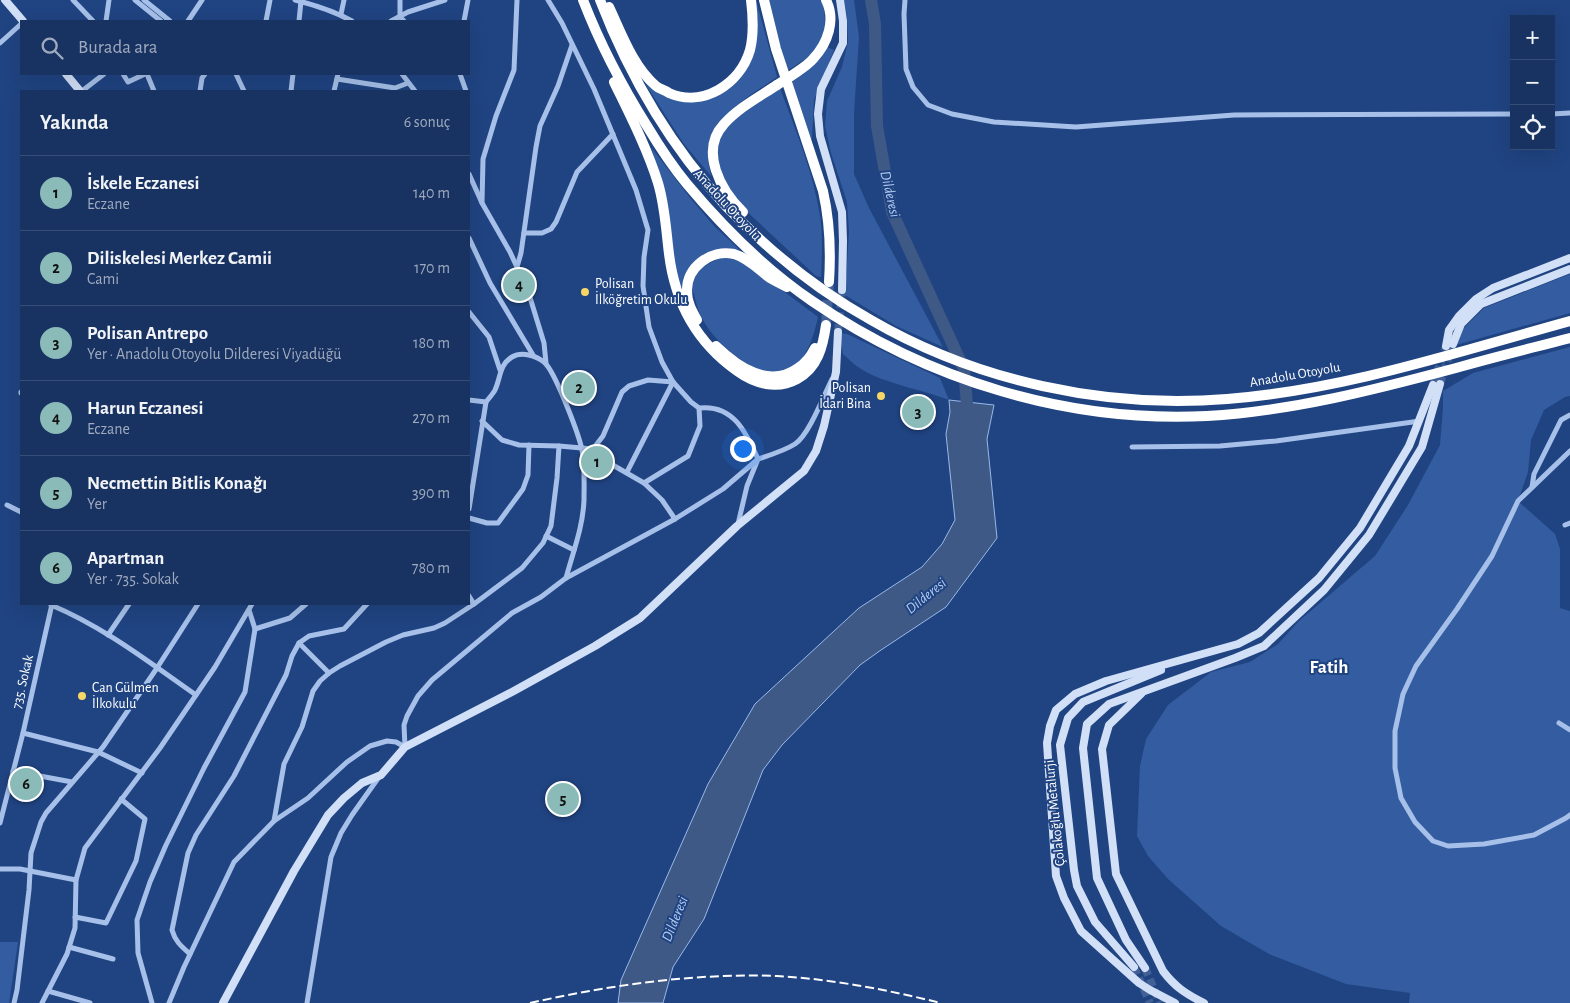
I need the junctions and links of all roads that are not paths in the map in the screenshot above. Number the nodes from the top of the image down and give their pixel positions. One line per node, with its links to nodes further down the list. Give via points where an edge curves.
1 (5, 0): 27 (main road)
2 (72, 0): 28 (street)
3 (109, 0): 29 (street)
4 (135, 0): 30 (street)
5 (144, 0): 31 (street)
6 (202, 0): 32 (street)
7 (270, 0): 33 (street)
8 (344, 0): 25 (street)
9 (400, 0): 26 (street)
10 (445, 0): 26 (street, via 408,12)
11 (468, 0): 36 (street)
12 (517, 0): 68 (street, via 514,70 484,159)
13 (548, 0): 40 (street)
14 (583, 0): 38 (highway, Anadolu Otoyolu)
15 (600, 0): 74 (highway, Anadolu Otoyolu, via 640,85 687,157 726,205 778,256)
16 (606, 0): 17 (highway, via 647,78 657,87 688,98 714,93 733,79 742,65 750,50)
17 (751, 0)
18 (759, 0): 74 (highway, via 818,191 825,234)
19 (764, 0): 74 (highway, via 776,49 827,210 830,236)
20 (826, 0): 74 (highway, bridge, via 831,18 823,47 812,61 722,125 714,149 714,164 723,189 735,204)
21 (840, 0): 75 (main road, via 843,43 821,89 818,114 820,136 842,212)
22 (905, 0): 63 (street, via 906,69 914,87 928,105 952,114 994,122 1076,127 1234,115)
23 (298, 1): 24 (street); 34 (street)
24 (314, 2): 25 (street)
25 (340, 14): 35 (street)
26 (402, 19)
27 (20, 20)
28 (92, 20)
29 (106, 20)
30 (160, 20)
31 (169, 20)
32 (189, 20)
33 (266, 20)
34 (299, 20)
35 (349, 20)
36 (464, 20)
37 (20, 25): 39 (street)
38 (598, 34): 76 (highway, Anadolu Otoyolu, via 629,96 686,183 760,260); 76 (highway, via 612,77 650,158 665,217 675,286 685,313 699,334 723,361 742,375 758,383 790,383 802,377 818,359 823,323 812,356 803,365 782,376 753,373 717,347 703,330 688,302 687,285 696,267 709,256 729,254 750,262 772,279)
39 (0, 44)
40 (572, 45): 66 (street); 69 (street, via 540,126)
41 (67, 75): 54 (main road)
42 (103, 75): 55 (street)
43 (124, 75): 44 (street, via 128,82)
44 (144, 75)
45 (146, 75): 56 (street)
46 (204, 75): 57 (street)
47 (236, 75): 58 (street)
48 (293, 75): 59 (street)
49 (403, 75): 52 (street)
50 (460, 75): 62 (street)
51 (338, 76): 53 (street); 60 (street)
52 (408, 83): 53 (street); 61 (street)
53 (379, 89)
54 (80, 90)
55 (82, 90)
56 (154, 90)
57 (200, 90)
58 (244, 90)
59 (291, 90)
60 (334, 90)
61 (414, 90)
62 (466, 90)
63 (1510, 114)
64 (1555, 114): 65 (street)
65 (1570, 114)
66 (613, 134): 69 (street, via 577,172 551,230); 85 (street, via 648,230 643,286 648,327)
67 (472, 186): 68 (street)
68 (482, 203): 72 (street)
69 (524, 233): 72 (street)
70 (470, 240): 81 (street, via 490,283)
71 (1570, 258): 73 (main road, via 1493,288 1476,299 1449,330 1449,345 1461,324 1482,304)
72 (517, 267): 82 (street, via 544,343)
73 (1570, 269)
74 (823, 281): 78 (highway, Anadolu Otoyolu, via 869,320 971,366 1078,394 1143,400 1235,398 1313,388 1382,373)
75 (842, 290)
76 (810, 300): 80 (highway, Anadolu Otoyolu, via 858,331 969,381 1024,398 1097,412 1155,416 1206,416 1256,411 1342,397)
77 (470, 313): 83 (street, via 489,337)
78 (1570, 321)
79 (838, 332): 84 (main road)
80 (1570, 338)
81 (533, 355): 82 (street); 83 (street, via 512,357)
82 (546, 364): 95 (street, via 562,394)
83 (500, 370): 87 (street, via 495,391)
84 (836, 372): 98 (street, via 796,444); 107 (main road, via 824,426 804,471)
85 (673, 382): 88 (street); 96 (street, via 648,380 629,386 622,392 603,436); 99 (street)
86 (470, 400): 87 (street)
87 (486, 402): 90 (street)
88 (699, 408): 98 (street, via 720,409 733,418); 100 (street, via 700,426 688,456)
89 (1570, 415): 101 (street, via 1561,420 1534,474)
90 (482, 421): 92 (street, via 502,440); 102 (street)
91 (1420, 421): 94 (street, via 1276,441 1220,446); 124 (main road, via 1409,446 1360,528 1319,578 1259,633 1238,644); 127 (main road, via 1437,385 1422,447 1369,535 1324,590 1264,646)
92 (529, 445): 93 (street); 105 (street, via 524,489 498,523)
93 (559, 446): 95 (street); 108 (street, via 553,516)
94 (1132, 447)
95 (581, 448): 96 (street); 109 (street, via 584,501)
96 (593, 449): 99 (street)
97 (1570, 451): 101 (street)
98 (758, 459): 106 (street, via 723,489); 107 (street)
99 (627, 472): 100 (street)
100 (644, 483): 106 (street, via 662,500)
101 (1532, 486): 139 (street, via 1518,501 1492,556 1416,666 1403,694 1395,731 1395,768 1401,798 1415,822 1433,841 1448,846 1484,844 1534,835)
102 (470, 503)
103 (7, 506): 104 (street)
104 (20, 512)
105 (470, 518)
106 (675, 519): 110 (street)
107 (737, 526): 132 (main road, via 640,618 512,692)
108 (546, 536): 109 (street); 112 (street, via 522,568)
109 (574, 550): 110 (street)
110 (566, 578): 132 (street, via 512,613 432,680 407,716)
111 (470, 598): 112 (street)
112 (474, 604): 126 (street, via 445,623 386,642)
113 (52, 605): 131 (street, 735. Sokak)
114 (54, 605): 122 (street)
115 (127, 605): 122 (street)
116 (197, 605): 125 (street)
117 (252, 605): 120 (street)
118 (305, 605): 121 (street, via 290,618)
119 (366, 605): 123 (street, via 344,629 309,636)
120 (249, 610): 121 (street); 128 (street)
121 (255, 629): 155 (street, via 245,692 170,837 137,920 138,952)
122 (108, 635): 125 (street)
123 (299, 643): 126 (street); 147 (street, via 234,776 188,853 172,930 174,938)
124 (1193, 656): 149 (main road, Çolakoğlu Metalurji, via 1083,702 1068,718 1060,745 1077,886 1095,922); 159 (main road, via 1106,681 1075,694 1056,710 1047,743 1056,876 1064,898 1081,931 1139,983)
125 (157, 668): 128 (street); 133 (street)
126 (329, 673): 140 (street, via 313,692 302,728 284,764)
127 (1142, 692): 150 (main road, via 1109,704 1087,724 1083,748 1097,878 1126,940); 160 (main road, via 1109,725 1102,749 1116,874 1163,971 1174,985)
128 (196, 695): 135 (street)
129 (1560, 723): 130 (street)
130 (1570, 730)
131 (23, 733): 133 (street); 134 (street, 735. Sokak)
132 (405, 747): 136 (main road); 140 (street, via 387,741 370,746 347,762 308,798)
133 (98, 752): 135 (street); 137 (street)
134 (13, 770): 137 (street); 141 (street, 735. Sokak)
135 (142, 773): 138 (street)
136 (381, 775): 157 (main road, via 362,783 328,815); 158 (street, via 352,814 331,856)
137 (72, 782): 143 (street, via 41,822 31,853)
138 (122, 799): 144 (street, via 85,848); 145 (street, via 145,819 136,861 106,923)
139 (1570, 814)
140 (274, 821): 147 (street, via 234,862)
141 (0, 823)
142 (0, 869): 143 (street)
143 (30, 871): 144 (street); 152 (street)
144 (76, 880): 145 (street)
145 (75, 917): 146 (street)
146 (69, 948): 148 (street); 151 (street)
147 (190, 954): 156 (street)
148 (113, 959)
149 (1134, 968)
150 (1145, 968)
151 (48, 991): 153 (street); 154 (street)
152 (14, 1003)
153 (42, 1003)
154 (90, 1003)
155 (152, 1003)
156 (169, 1003)
157 (223, 1003)
158 (307, 1003)
159 (1175, 1003)
160 (1204, 1003)

